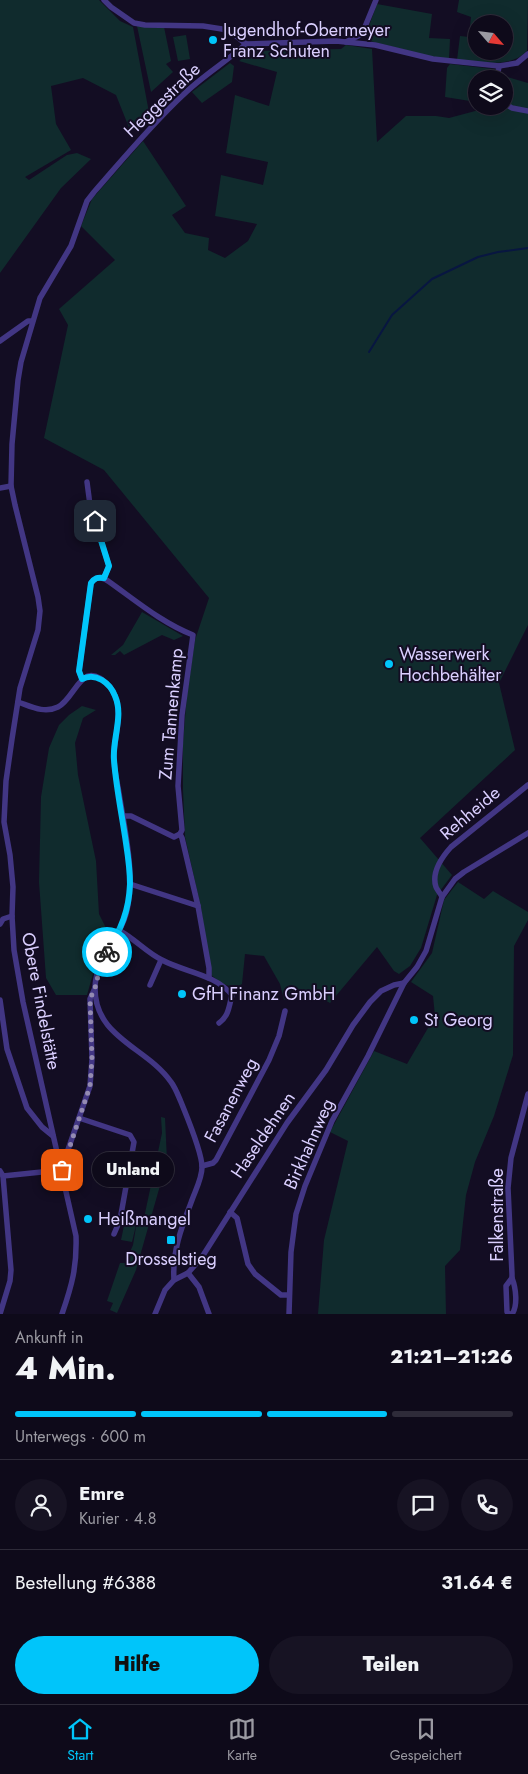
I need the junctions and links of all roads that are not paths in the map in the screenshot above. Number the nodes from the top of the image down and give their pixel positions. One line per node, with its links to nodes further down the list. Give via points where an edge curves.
1 (104, 0): 5 (street, via 134,23 222,29 230,31)
2 (376, 0): 3 (street)
3 (362, 34): 4 (street); 6 (street)
4 (345, 42): 5 (street, via 319,40); 6 (street)
5 (246, 44): 12 (street, Heggestraße, via 185,93 87,201 71,246 40,298)
6 (369, 45): 8 (street, via 433,59)
7 (528, 54): 8 (street, via 517,63)
8 (499, 66): 9 (street)
9 (498, 70)
10 (513, 108): 11 (street)
11 (528, 111)
12 (32, 321): 13 (street); 14 (street, Heggestraße, via 20,371)
13 (0, 341)
14 (14, 421): 16 (street, Obere Findelstätte)
15 (87, 482): 18 (street, via 90,505 109,566)
16 (11, 486): 17 (street); 20 (street, Obere Findelstätte, via 40,611 38,630)
17 (0, 488)
18 (104, 578): 19 (street, via 99,577 91,583 79,671); 24 (street, Zum Tannenkamp, via 154,614 193,634 182,715 178,786)
19 (82, 679): 20 (street, via 57,708 39,709); 22 (street, via 87,676 102,680 115,695 118,717 114,759)
20 (18, 702): 28 (street, Obere Findelstätte, via 4,804 12,879)
21 (528, 785): 26 (street, Rehheide, via 444,855 436,872 435,886)
22 (122, 816): 24 (street, via 131,816 174,837); 25 (street)
23 (528, 833): 26 (street, via 464,872)
24 (180, 834): 27 (street, Zum Tannenkamp)
25 (130, 884): 27 (street); 30 (street)
26 (442, 897): 33 (street, Birkhahnweg, via 426,951)
27 (198, 906): 32 (street, Zum Tannenkamp)
28 (12, 916): 29 (street); 42 (street, Obere Findelstätte, via 22,1002)
29 (0, 924)
30 (120, 931): 31 (street); 35 (street, via 102,960)
31 (161, 960): 32 (street); 34 (street)
32 (209, 978): 38 (street, via 232,995 228,1013)
33 (404, 983): 46 (street, Haseldehnen, via 381,991 370,1002); 50 (street, Birkhahnweg, via 332,1121 304,1186 296,1214)
34 (150, 985)
35 (95, 988): 41 (street, via 90,999 90,1086); 43 (street, via 103,1018 114,1033 160,1069 171,1082)
36 (0, 1000): 39 (street)
37 (285, 1011): 43 (street, Fasanenweg, via 279,1036 245,1107 216,1160)
38 (219, 1023)
39 (3, 1042): 42 (street, via 27,1108)
40 (528, 1094): 56 (street, Falkenstraße, via 511,1158 508,1188 512,1278 506,1286 507,1312)
41 (79, 1118): 44 (street); 47 (street, via 130,1135 134,1142 121,1220)
42 (53, 1136): 44 (street, Obere Findelstätte)
43 (202, 1166): 49 (street, Fasanenweg, via 177,1242)
44 (62, 1170): 45 (street); 52 (street, Obere Findelstätte, via 76,1236 72,1284)
45 (1, 1174): 51 (street, via 11,1270)
46 (230, 1212): 48 (street, Haseldehnen); 50 (street, via 237,1218 248,1264 255,1274 281,1295)
47 (114, 1234)
48 (188, 1273): 49 (street, Haseldehnen); 54 (street, via 199,1287)
49 (174, 1280): 53 (street, via 165,1290)
50 (289, 1295): 55 (street, Birkhahnweg)
51 (0, 1314)
52 (62, 1314)
53 (155, 1314)
54 (210, 1314)
55 (289, 1314)
56 (510, 1314)

